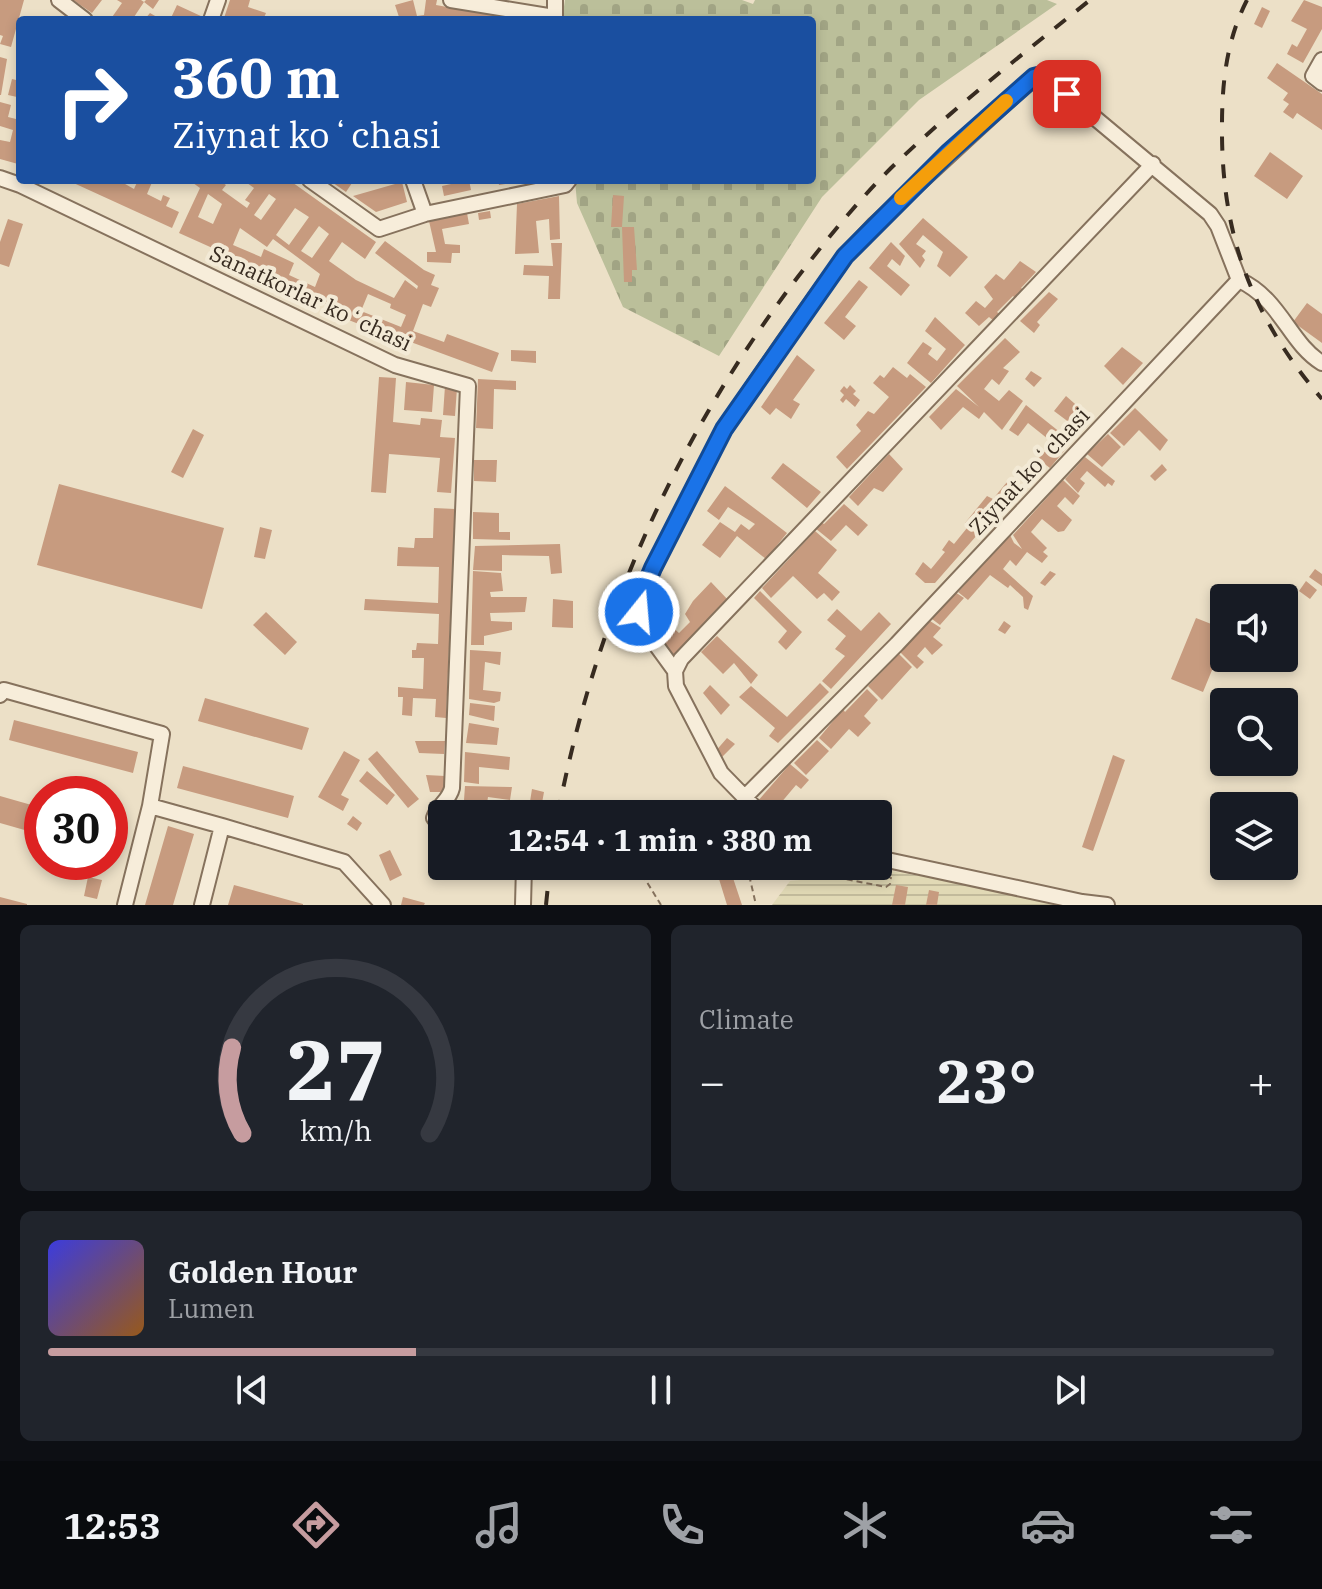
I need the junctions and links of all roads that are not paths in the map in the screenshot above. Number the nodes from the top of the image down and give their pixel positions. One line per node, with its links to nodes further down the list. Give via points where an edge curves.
1 (59, 0): 3 (street)
2 (451, 0): 4 (street)
3 (80, 16)
4 (543, 16)
5 (1322, 60): 6 (street, via 1313,76)
6 (1322, 83)
7 (1153, 164): 13 (street, via 1215,220); 15 (street); 15 (street, via 1038,75 875,224 845,256 724,429 653,568 638,604 639,620)
8 (0, 178): 18 (street, Sanatkorlar koʻchasi, via 395,365 468,386 452,788)
9 (316, 184): 12 (street, via 379,229)
10 (414, 184): 12 (street)
11 (558, 184): 12 (street)
12 (425, 214)
13 (1239, 280): 14 (street, via 1259,291); 17 (street, Ziynat koʻchasi, via 897,644)
14 (1322, 363)
15 (675, 671): 17 (street, via 676,686 721,773)
16 (0, 695): 20 (street, via 4,690 162,734)
17 (745, 797): 19 (street)
18 (446, 800)
19 (748, 800)
20 (150, 806): 21 (street); 24 (street)
21 (222, 826): 25 (street); 26 (street, via 344,862)
22 (892, 861): 28 (street)
23 (524, 880): 27 (street)
24 (125, 905)
25 (202, 905)
26 (383, 905)
27 (523, 905)
28 (1107, 905)

